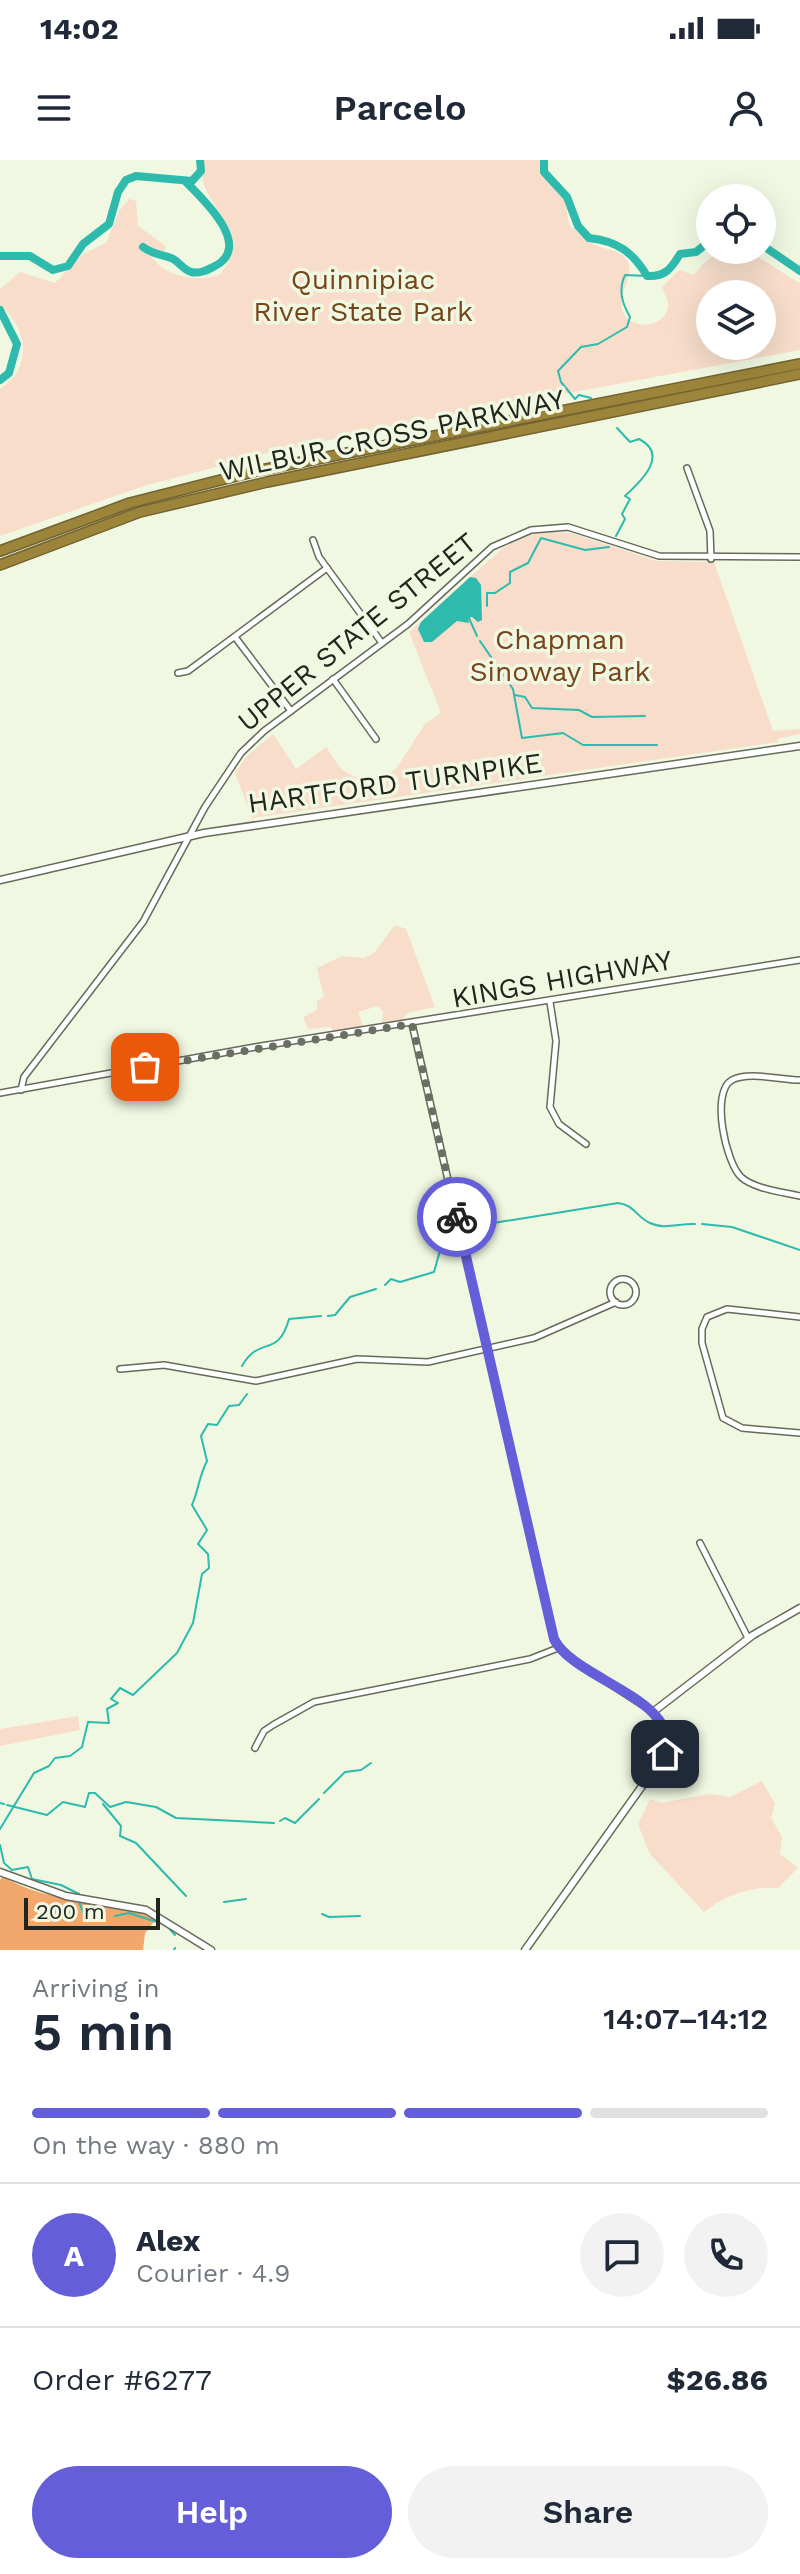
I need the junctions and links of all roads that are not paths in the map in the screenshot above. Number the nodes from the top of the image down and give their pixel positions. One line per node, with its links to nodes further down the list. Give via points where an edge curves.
1 (800, 364): 5 (highway, WILBUR CROSS PARKWAY, via 256,471 130,503)
2 (800, 374): 8 (highway, WILBUR CROSS PARKWAY, via 140,512)
3 (687, 468): 7 (street, via 710,531)
4 (313, 540): 9 (street)
5 (0, 551)
6 (800, 557): 7 (street, UPPER STATE STREET)
7 (711, 559): 11 (street, UPPER STATE STREET, via 651,555 568,527 531,530 492,547)
8 (0, 565)
9 (327, 568): 10 (street); 11 (street)
10 (235, 637): 12 (street); 14 (street)
11 (382, 643): 13 (street, UPPER STATE STREET)
12 (178, 673)
13 (333, 679): 14 (street, UPPER STATE STREET); 15 (street)
14 (291, 711): 17 (street, UPPER STATE STREET, via 236,760)
15 (376, 739)
16 (800, 746): 17 (main road, HARTFORD TURNPIKE)
17 (191, 835): 18 (main road, HARTFORD TURNPIKE); 23 (street, UPPER STATE STREET, via 138,930 29,1070)
18 (0, 880)
19 (800, 960): 20 (street, KINGS HIGHWAY)
20 (550, 1002): 21 (street, KINGS HIGHWAY); 25 (street, via 556,1041 550,1107 559,1124)
21 (412, 1024): 23 (street, KINGS HIGHWAY); 29 (street)
22 (800, 1080): 26 (street, via 737,1078 724,1087 719,1104 733,1165 741,1177)
23 (21, 1090): 24 (street, KINGS HIGHWAY)
24 (0, 1093)
25 (586, 1144)
26 (800, 1196)
27 (616, 1302): 27 (street, via 624,1305 635,1298 636,1286 629,1279 613,1283); 29 (street, via 534,1338)
28 (800, 1317): 31 (street, via 723,1309 707,1317 701,1333 723,1418 742,1428)
29 (487, 1348): 30 (street, via 420,1363 357,1359 256,1381 164,1365); 35 (street)
30 (120, 1369)
31 (800, 1433)
32 (700, 1543): 34 (street)
33 (800, 1608): 34 (main road)
34 (748, 1638): 36 (main road)
35 (558, 1648): 36 (street); 37 (street, via 530,1659 314,1702 264,1731)
36 (653, 1712): 40 (main road, via 667,1737 665,1754)
37 (255, 1748)
38 (0, 1872): 39 (main road, via 66,1896 146,1910)
39 (211, 1950)
40 (525, 1950)

